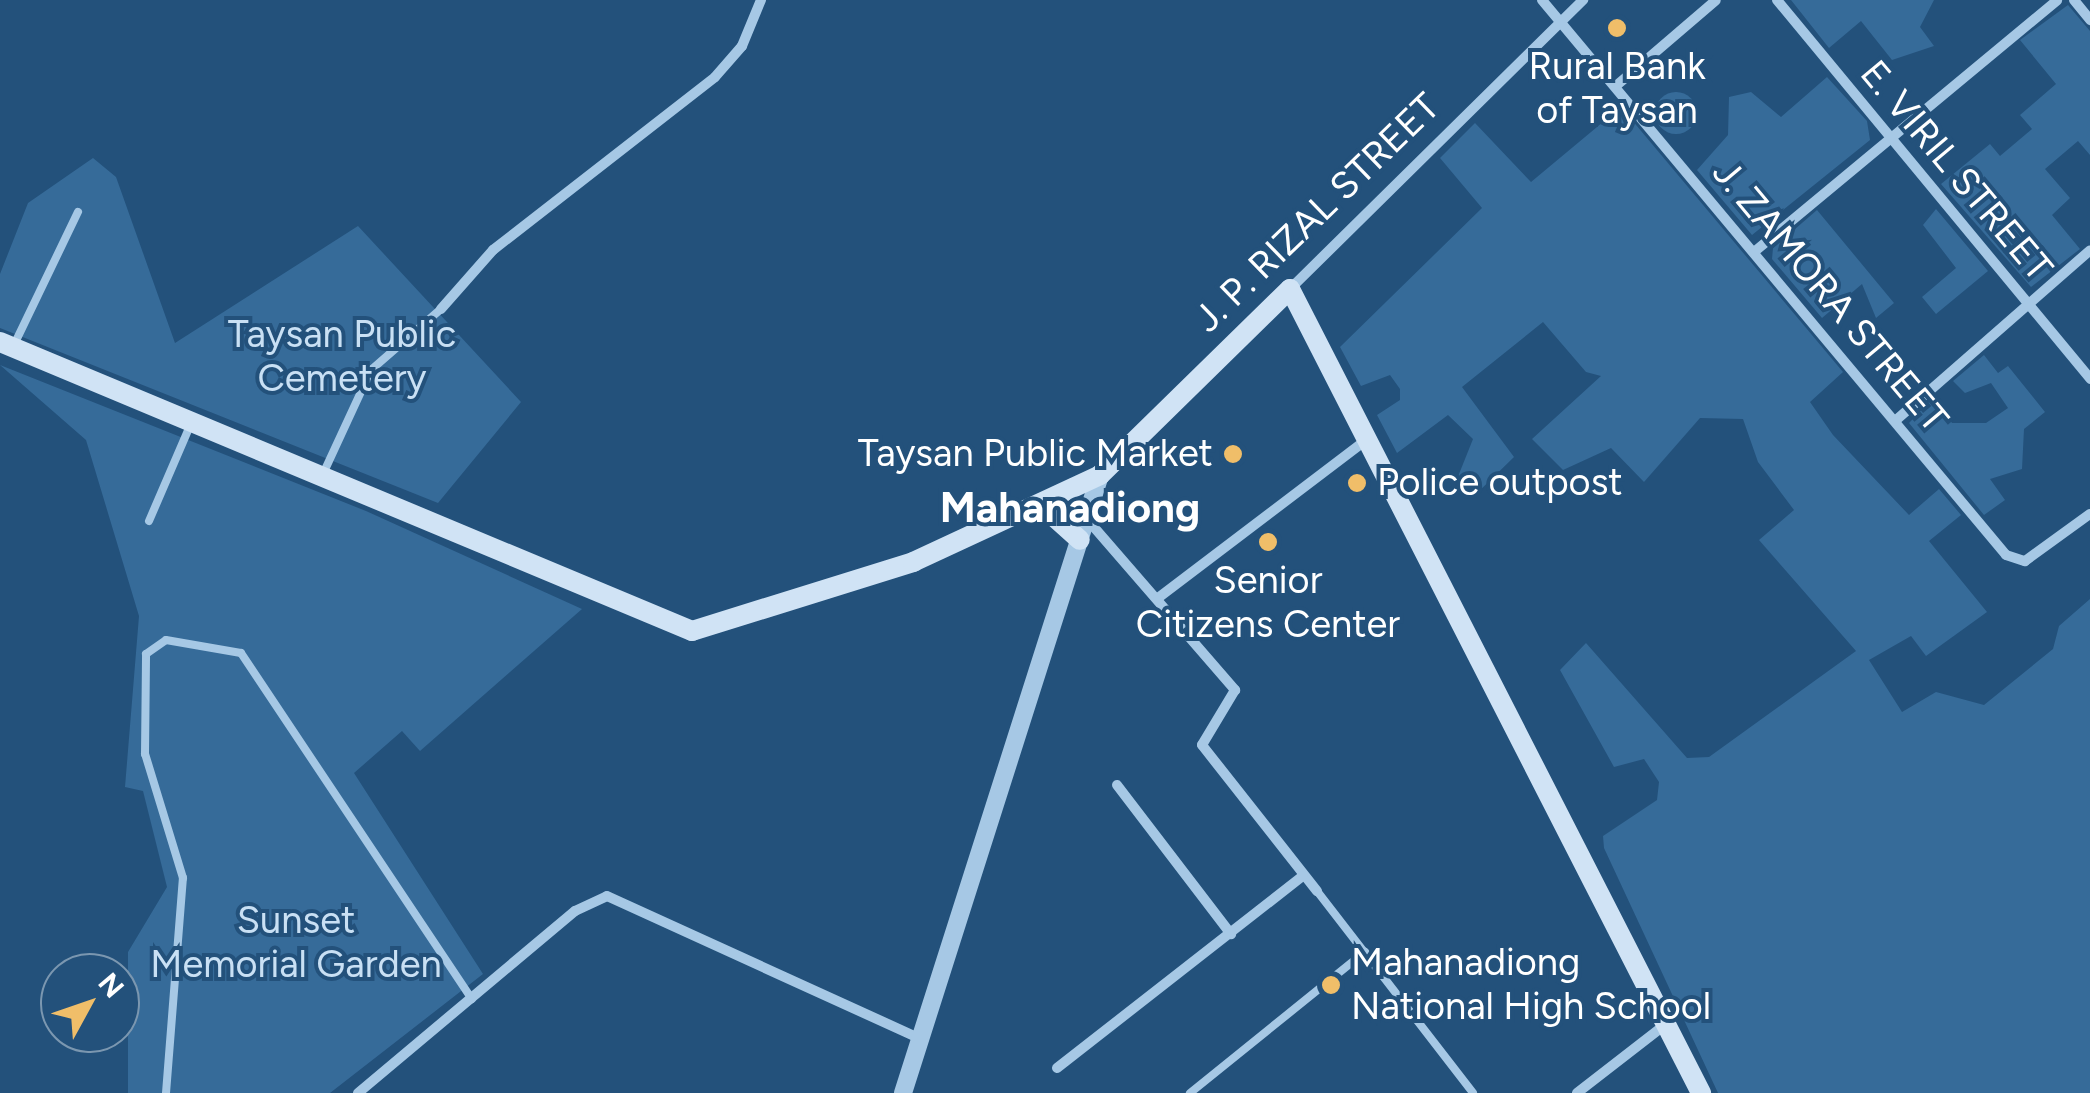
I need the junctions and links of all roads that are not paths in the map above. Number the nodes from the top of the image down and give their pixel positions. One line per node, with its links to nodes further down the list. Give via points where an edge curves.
1 (761, 0): 17 (street, via 742,46 715,77 493,250)
2 (1542, 0): 9 (street, J. ZAMORA STREET)
3 (1583, 0): 9 (street, J. P. RIZAL STREET)
4 (1716, 0): 10 (street)
5 (1776, 0): 11 (street, E. VIRIL STREET)
6 (2057, 0): 11 (street)
7 (2074, 0): 8 (street)
8 (2090, 20)
9 (1561, 22): 10 (street, J. ZAMORA STREET); 15 (street, J. P. RIZAL STREET)
10 (1616, 85): 14 (street, J. ZAMORA STREET)
11 (1890, 137): 14 (street); 16 (street, E. VIRIL STREET)
12 (78, 212): 18 (lane)
13 (2090, 250): 16 (street)
14 (1754, 252): 20 (street, J. ZAMORA STREET)
15 (1290, 290): 22 (main road); 24 (main road, J. P. RIZAL STREET)
16 (2029, 306): 19 (street, E. VIRIL STREET); 20 (street)
17 (440, 309): 23 (lane, via 371,370)
18 (6, 344): 21 (main road, J. P. RIZAL STREET)
19 (2090, 379)
20 (1895, 420): 26 (street, J. ZAMORA STREET, via 2012,560 2029,558)
21 (191, 422): 23 (main road, J. P. RIZAL STREET); 28 (lane)
22 (1370, 438): 30 (street); 37 (main road)
23 (323, 474): 25 (main road, J. P. RIZAL STREET, via 692,631 914,562)
24 (1100, 475): 25 (main road, J. P. RIZAL STREET); 27 (street)
25 (1040, 505): 29 (main road)
26 (2090, 514)
27 (1085, 518): 29 (street); 30 (street)
28 (149, 521)
29 (1080, 540): 38 (street)
30 (1158, 598): 32 (street, via 1235,690 1202,745)
31 (1117, 785): 34 (street)
32 (1303, 876): 33 (street); 34 (street)
33 (1316, 891): 35 (lane)
34 (1231, 934): 39 (street)
35 (1365, 952): 43 (lane); 44 (lane)
36 (472, 999): 38 (street, via 574,910 606,896); 40 (lane, via 241,653 224,643 166,640 146,654 145,737 183,878); 41 (street)
37 (1666, 1024): 45 (street); 46 (main road)
38 (919, 1038): 42 (street)
39 (1056, 1068)
40 (166, 1093)
41 (358, 1093)
42 (902, 1093)
43 (1190, 1093)
44 (1473, 1093)
45 (1576, 1093)
46 (1700, 1093)

